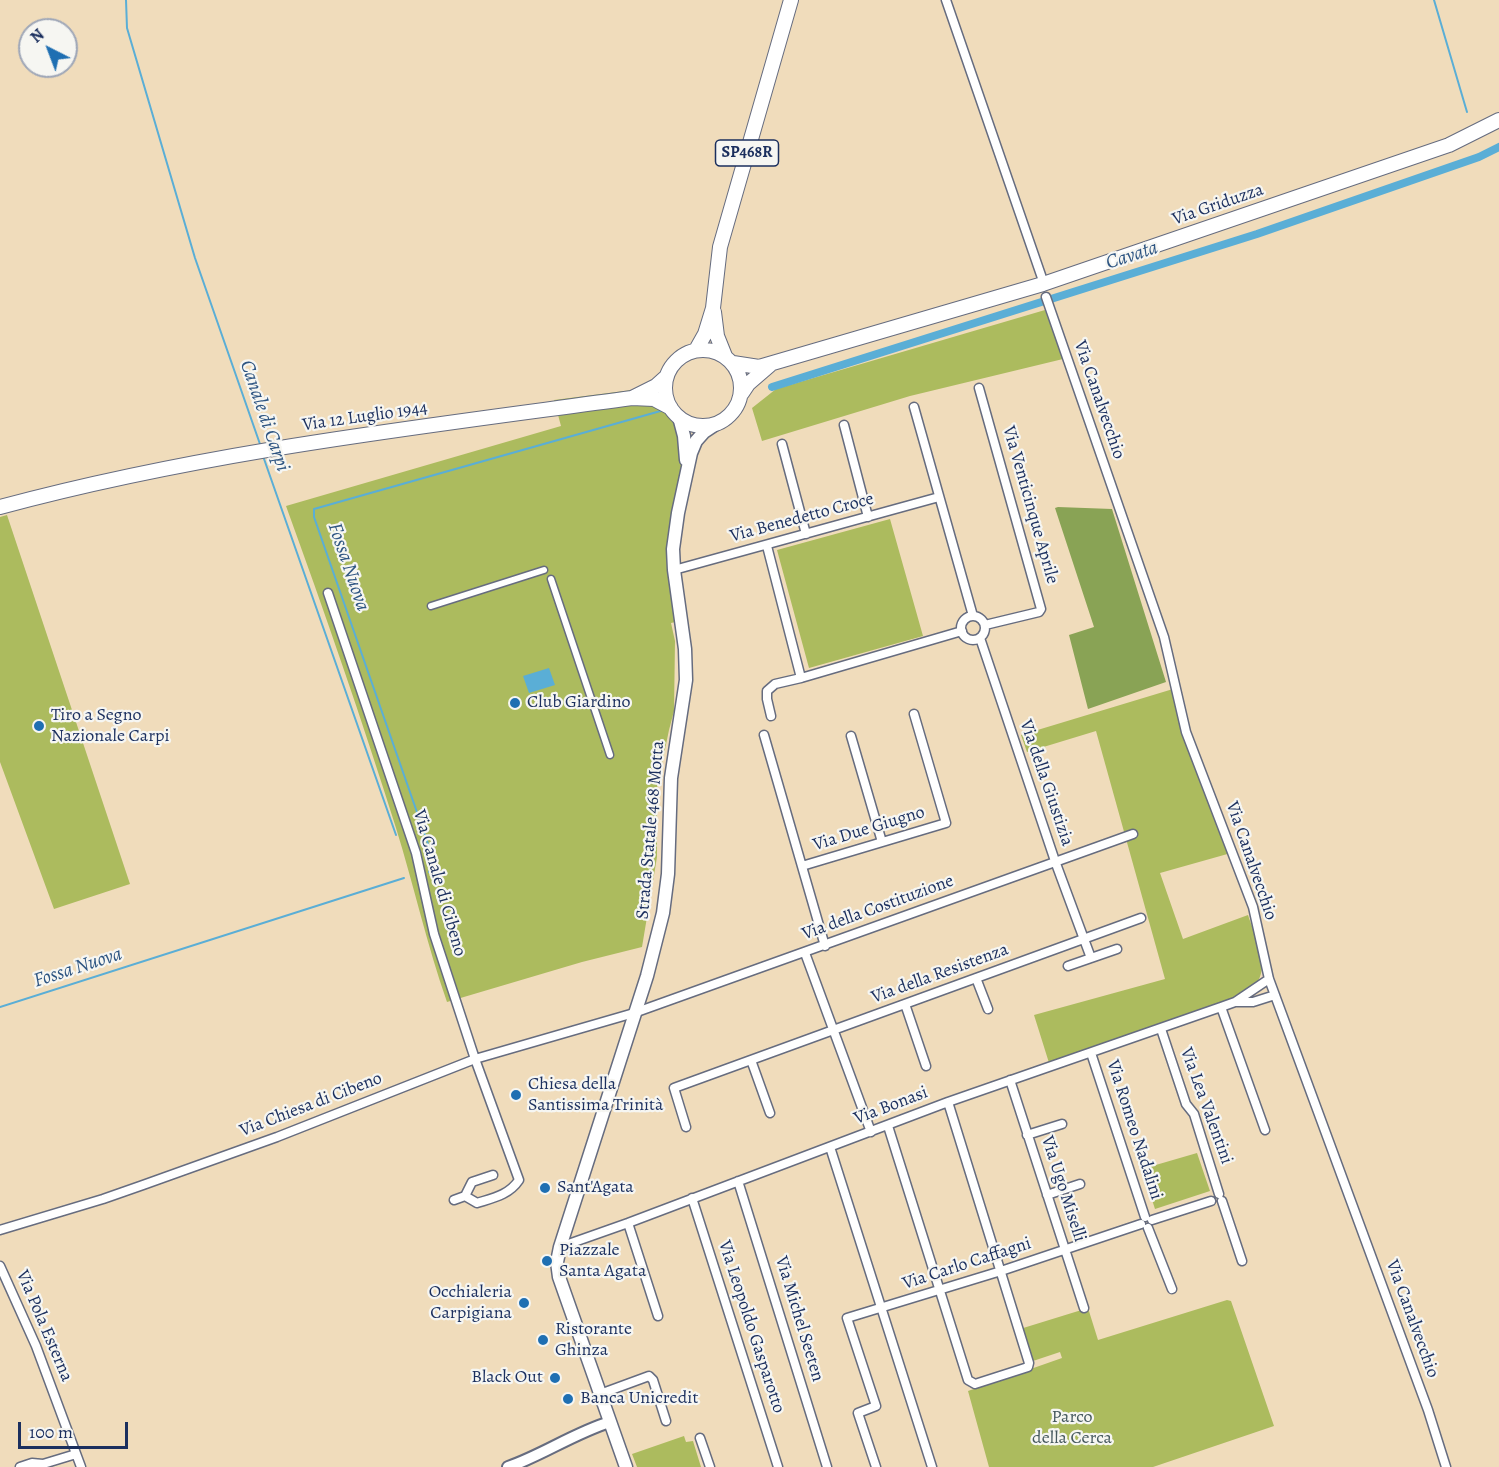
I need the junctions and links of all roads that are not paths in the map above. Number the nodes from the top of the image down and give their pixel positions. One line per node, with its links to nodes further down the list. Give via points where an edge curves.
1 (791, 0): 6 (main road, SP468R, via 720,247)
2 (945, 0): 4 (street)
3 (1499, 120): 9 (main road, Via Griduzza, via 1449,145 1043,284)
4 (1042, 278)
5 (1048, 301): 52 (street, Via Canalvecchio, via 1164,637 1186,732 1253,907)
6 (713, 308): 7 (main road, SP468R); 8 (main road, SP468R, via 717,336)
7 (696, 350): 8 (main road, via 706,349); 10 (main road, via 677,359)
8 (729, 359): 9 (main road, Via Griduzza, via 759,367); 12 (main road, SP468R, via 739,372)
9 (773, 363): 12 (main road, Via Griduzza)
10 (666, 377): 13 (main road); 15 (main road, via 665,393)
11 (979, 388): 31 (street, Via Venticinque Aprile, via 1041,609)
12 (742, 393): 16 (main road, via 733,412)
13 (632, 398): 15 (main road, via 654,399); 21 (main road, Via 12 Luglio 1944, via 253,451 108,479)
14 (914, 406): 20 (street)
15 (675, 413): 16 (main road, via 697,426); 19 (main road, via 684,436)
16 (716, 424): 19 (main road, via 696,441)
17 (844, 425): 22 (street)
18 (782, 444): 23 (street)
19 (686, 468): 26 (main road, Strada Statale 468 Motta)
20 (939, 497): 22 (street, Via Benedetto Croce); 30 (street)
21 (0, 507)
22 (868, 517): 23 (street, Via Benedetto Croce)
23 (806, 534): 24 (street, Via Benedetto Croce)
24 (767, 546): 26 (street, Via Benedetto Croce); 34 (street)
25 (544, 570): 29 (street)
26 (674, 570): 58 (main road, Strada Statale 468 Motta, via 686,680 671,778 665,903)
27 (551, 579): 39 (street)
28 (328, 593): 62 (street, Via Canale di Cibeno, via 416,853 434,934)
29 (431, 606)
30 (973, 616): 31 (street); 32 (street, via 964,621)
31 (985, 625): 33 (street)
32 (962, 631): 33 (street, via 971,640); 34 (street)
33 (980, 638): 42 (street, Via della Giustizia)
34 (801, 678): 36 (street, via 775,684 767,691)
35 (914, 714): 41 (street, Via Due Giugno, via 946,823)
36 (771, 716)
37 (764, 735): 43 (street)
38 (851, 736): 41 (street)
39 (610, 755)
40 (1133, 834): 42 (street, Via della Costituzione)
41 (882, 842): 43 (street, Via Due Giugno)
42 (1055, 861): 45 (street, Via della Giustizia); 46 (street, Via della Costituzione)
43 (802, 866): 46 (street)
44 (1141, 918): 45 (street, Via della Resistenza)
45 (1084, 938): 49 (street, Via della Giustizia); 51 (street, Via della Resistenza)
46 (825, 946): 48 (street, Via della Costituzione)
47 (1117, 949): 49 (street)
48 (805, 953): 58 (street, Via della Costituzione); 60 (street)
49 (1091, 958): 50 (street)
50 (1068, 966)
51 (976, 978): 55 (street, Via della Resistenza); 57 (street)
52 (1269, 979): 53 (street, Via Canalvecchio); 54 (street, Via Bonasi)
53 (1275, 995): 54 (street, Via Bonasi, via 1253,1002); 110 (street, Via Canalvecchio)
54 (1235, 1002): 56 (street, Via Bonasi)
55 (905, 1004): 60 (street, Via della Resistenza); 64 (street)
56 (1221, 1007): 59 (street, Via Bonasi); 71 (street)
57 (988, 1009)
58 (634, 1013): 62 (street, Via Chiesa di Cibeno); 86 (main road, Strada Statale 468 Motta)
59 (1161, 1029): 61 (street, Via Bonasi); 80 (street, Via Lea Valentini)
60 (832, 1031): 63 (street, Via della Resistenza); 72 (street)
61 (1091, 1053): 65 (street, Via Bonasi); 83 (street, Via Romeo Nadalini)
62 (475, 1059): 79 (street, Via Canale di Cibeno, via 519,1180 505,1194 477,1203); 85 (street, Via Chiesa di Cibeno, via 277,1137 103,1199)
63 (750, 1060): 67 (street); 70 (street, Via della Resistenza, via 674,1088)
64 (926, 1066)
65 (1010, 1080): 66 (street, Via Bonasi); 73 (street, Via Ugo Miselli)
66 (948, 1102): 69 (street, Via Bonasi); 90 (street)
67 (770, 1113)
68 (1062, 1124): 73 (street)
69 (888, 1126): 72 (street, Via Bonasi); 91 (street)
70 (687, 1127)
71 (1264, 1130)
72 (871, 1132): 74 (street, Via Bonasi)
73 (1028, 1135): 78 (street, Via Ugo Miselli)
74 (830, 1147): 76 (street, Via Bonasi); 93 (street)
75 (493, 1175): 79 (street, via 472,1182)
76 (738, 1180): 81 (street, Via Bonasi); 107 (street, Via Michel Seeten)
77 (1080, 1184): 78 (street)
78 (1047, 1195): 87 (street, Via Ugo Miselli)
79 (465, 1196): 82 (street)
80 (1220, 1197): 83 (street, Via Carlo Caffagni, via 1214,1194 1211,1201); 88 (street, Via Lea Valentini)
81 (692, 1198): 84 (street, Via Bonasi); 106 (street, Via Leopoldo Gasparotto)
82 (454, 1200)
83 (1147, 1222): 87 (street, Via Carlo Caffagni); 92 (street, Via Romeo Nadalini)
84 (628, 1223): 86 (street, Via Bonasi); 95 (street)
85 (0, 1230)
86 (560, 1247): 96 (main road, Strada Statale 468 Motta, via 559,1277)
87 (1065, 1250): 90 (street, Via Carlo Caffagni); 94 (street, Via Ugo Miselli)
88 (1242, 1261)
89 (0, 1266): 100 (street, Via Pola Esterna, via 36,1346)
90 (1001, 1271): 91 (street, Via Carlo Caffagni); 91 (street, via 1029,1363 1028,1367 975,1384 968,1380)
91 (940, 1289): 93 (street, Via Carlo Caffagni)
92 (1172, 1289)
93 (883, 1308): 108 (street, Via Carlo Caffagni, via 846,1318 876,1407 858,1413); 109 (street)
94 (1084, 1308)
95 (658, 1316)
96 (600, 1394): 97 (street, via 649,1376); 98 (main road, Strada Statale 468 Motta)
97 (666, 1421)
98 (610, 1422): 103 (street); 104 (main road, Strada Statale 468 Motta)
99 (700, 1438): 105 (street)
100 (76, 1454): 101 (street); 102 (street, Via Pola Esterna)
101 (21, 1467)
102 (81, 1467)
103 (508, 1467)
104 (626, 1467)
105 (710, 1467)
106 (777, 1467)
107 (827, 1467)
108 (876, 1467)
109 (932, 1467)
110 (1446, 1467)

